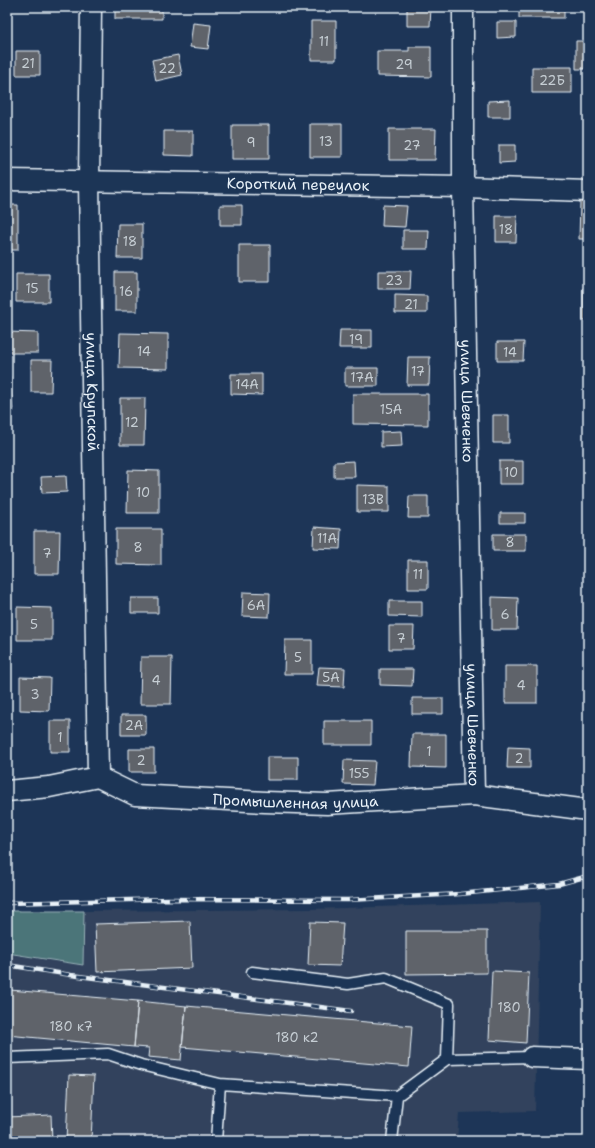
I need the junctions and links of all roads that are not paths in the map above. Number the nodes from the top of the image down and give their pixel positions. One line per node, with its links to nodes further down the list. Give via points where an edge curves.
1 (90, 7): 4 (street, улица Крупской)
2 (463, 7): 5 (street, улица Шевченко)
3 (7, 180): 4 (street, Короткий переулок)
4 (89, 181): 5 (street, Короткий переулок); 7 (street, улица Крупской)
5 (463, 187): 6 (street, Короткий переулок); 9 (street, улица Шевченко)
6 (588, 191)
7 (98, 777): 8 (street, via 49,787); 9 (street, Промышленная улица, via 135,795 265,802 327,804)
8 (7, 791)
9 (474, 796): 10 (street, Промышленная улица)
10 (588, 810)
11 (252, 972): 14 (lane, via 348,984 386,978 449,1004)
12 (532, 1057): 14 (lane); 15 (street)
13 (7, 1058): 16 (lane, via 108,1054 141,1065)
14 (447, 1059): 17 (lane)
15 (588, 1059)
16 (220, 1084): 17 (lane); 18 (lane)
17 (398, 1096): 19 (lane)
18 (216, 1141)
19 (392, 1141)

